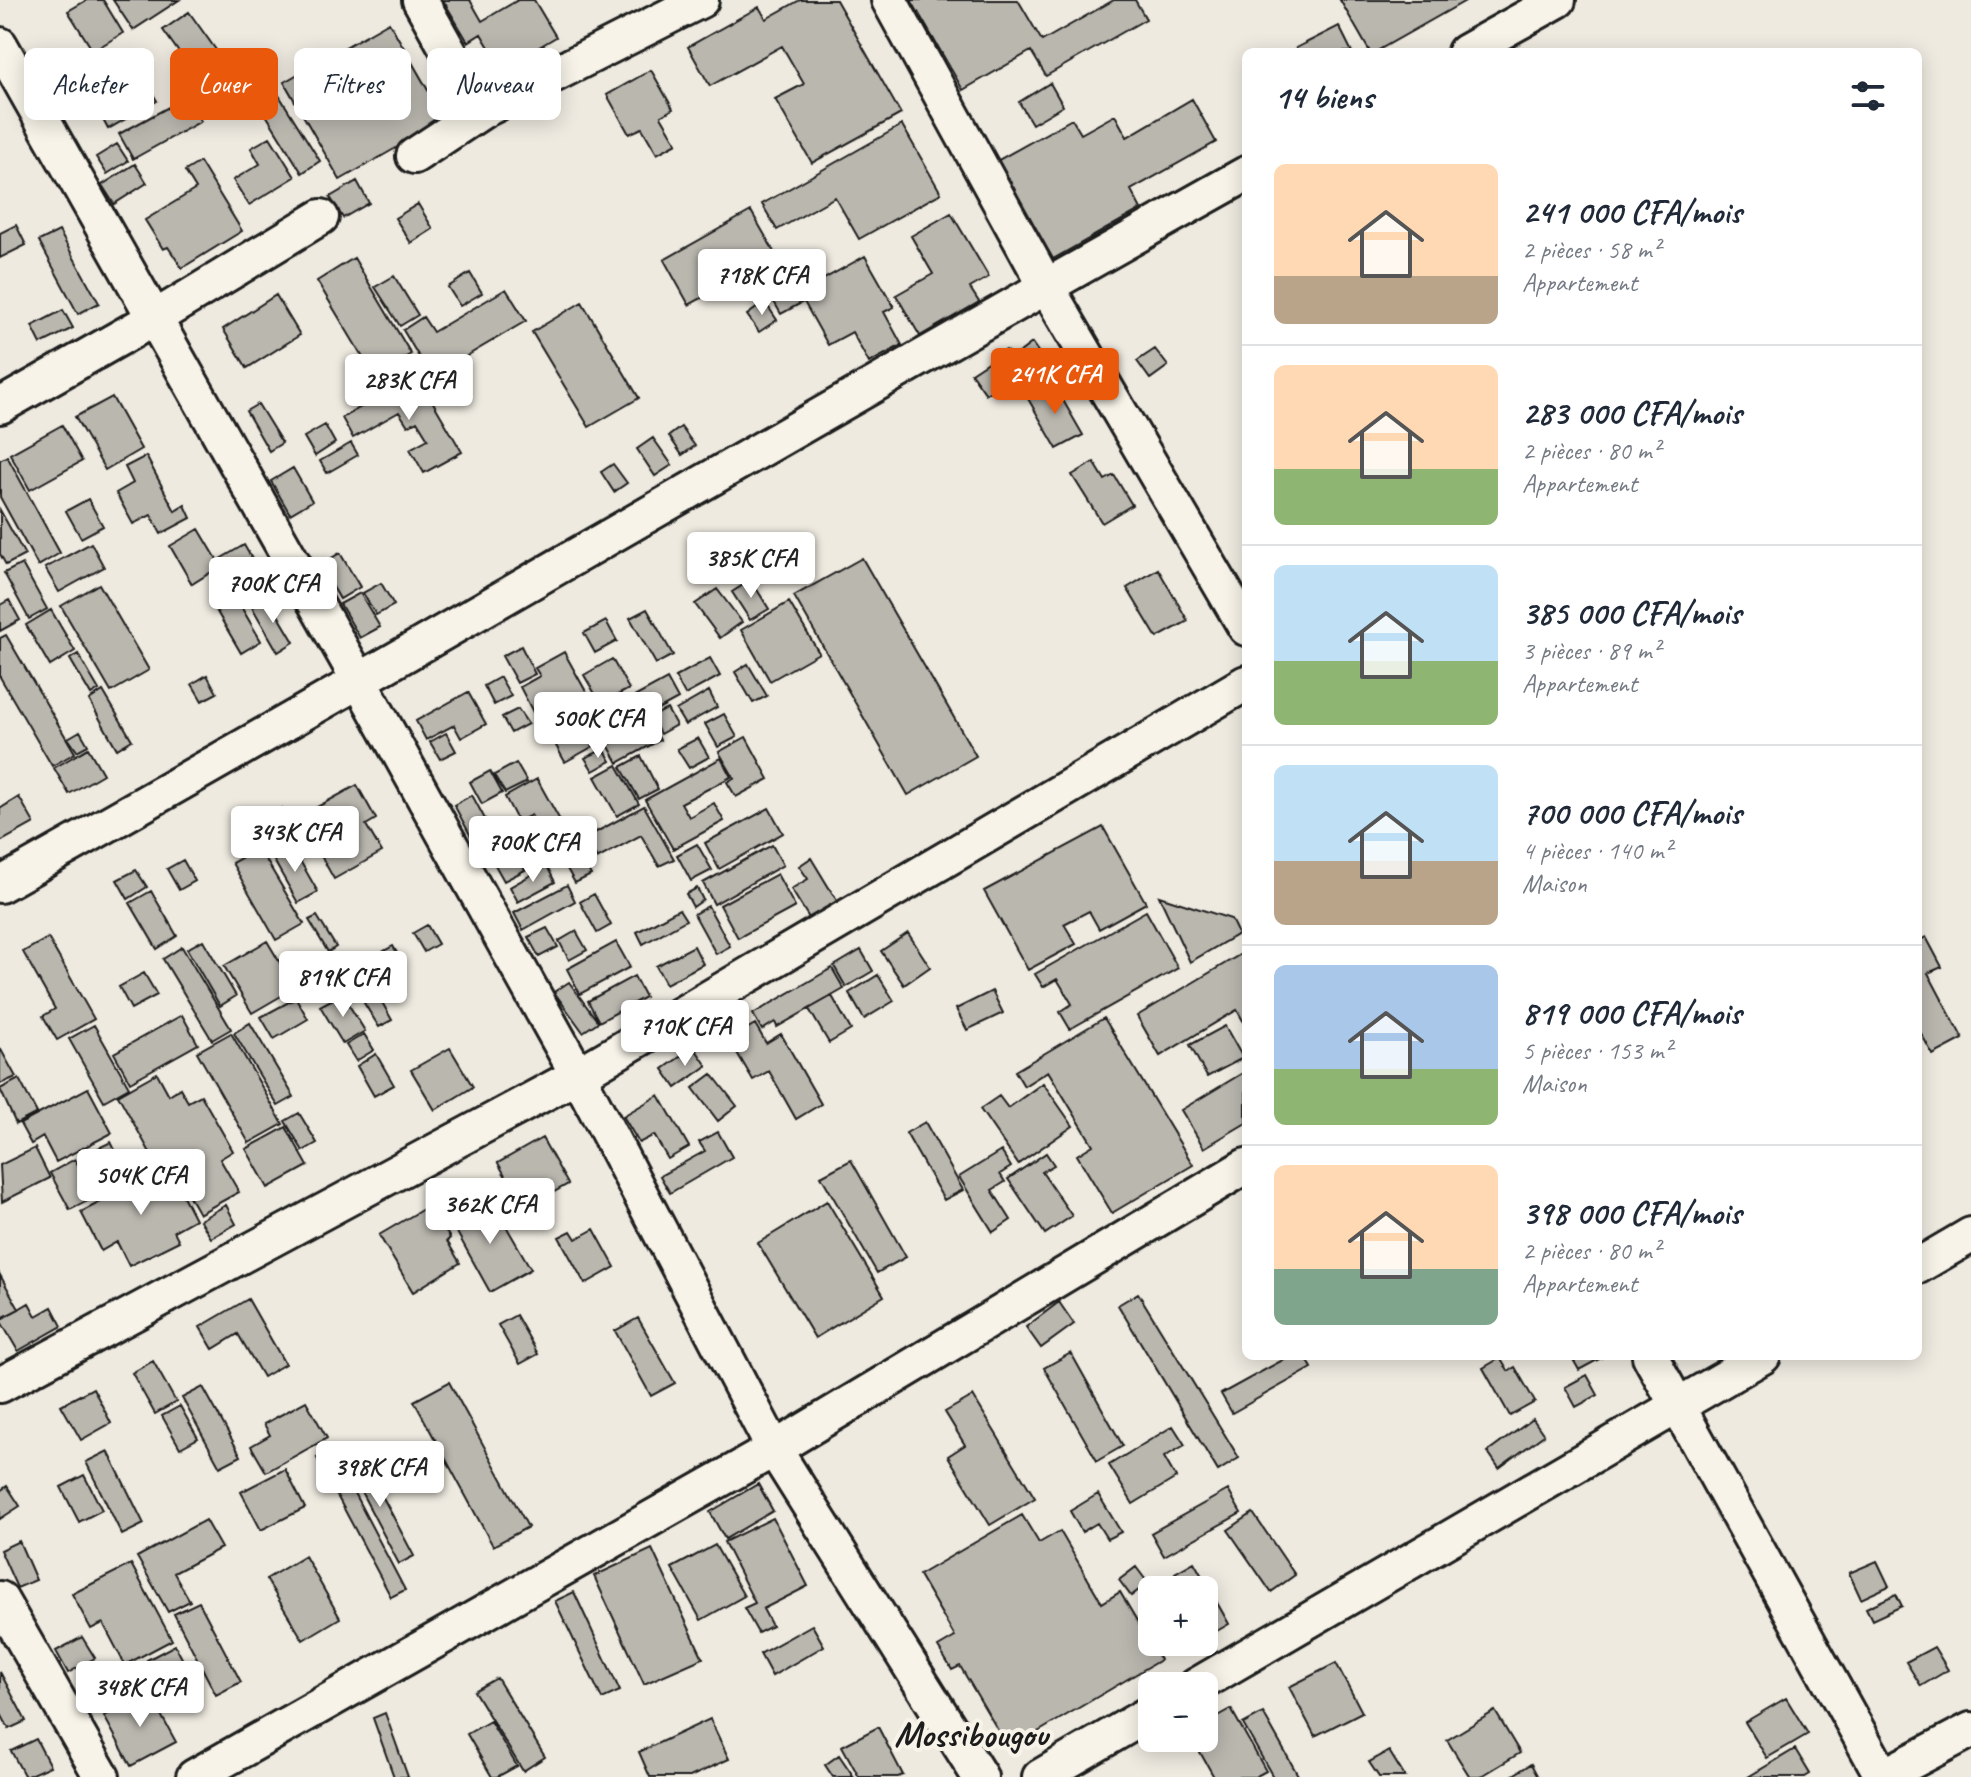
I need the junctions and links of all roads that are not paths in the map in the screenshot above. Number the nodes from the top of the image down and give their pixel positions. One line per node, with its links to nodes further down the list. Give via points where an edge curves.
1 (420, 0): 6 (street)
2 (701, 0): 8 (street)
3 (889, 0): 13 (street)
4 (1558, 0): 7 (street)
5 (0, 45): 14 (street)
6 (447, 48)
7 (1472, 48)
8 (561, 71)
9 (468, 120): 10 (street)
10 (414, 156)
11 (1242, 176): 13 (street)
12 (321, 217): 14 (street)
13 (1046, 286): 16 (street); 17 (street)
14 (153, 319): 15 (street); 17 (street)
15 (0, 406)
16 (1242, 621)
17 (360, 682): 19 (street); 20 (street)
18 (1242, 685): 20 (street)
19 (0, 885)
20 (578, 1075): 26 (street); 28 (street)
21 (1242, 1168): 28 (street)
22 (1971, 1235): 23 (street)
23 (1922, 1264)
24 (1652, 1360): 27 (street)
25 (1756, 1360): 27 (street)
26 (0, 1385)
27 (1679, 1405): 30 (street); 37 (street)
28 (774, 1449): 34 (street); 35 (street)
29 (0, 1599): 33 (street)
30 (1218, 1673)
31 (1138, 1720): 36 (street)
32 (1971, 1730): 37 (street)
33 (102, 1777)
34 (194, 1777)
35 (980, 1777)
36 (1040, 1777)
37 (1883, 1777)

